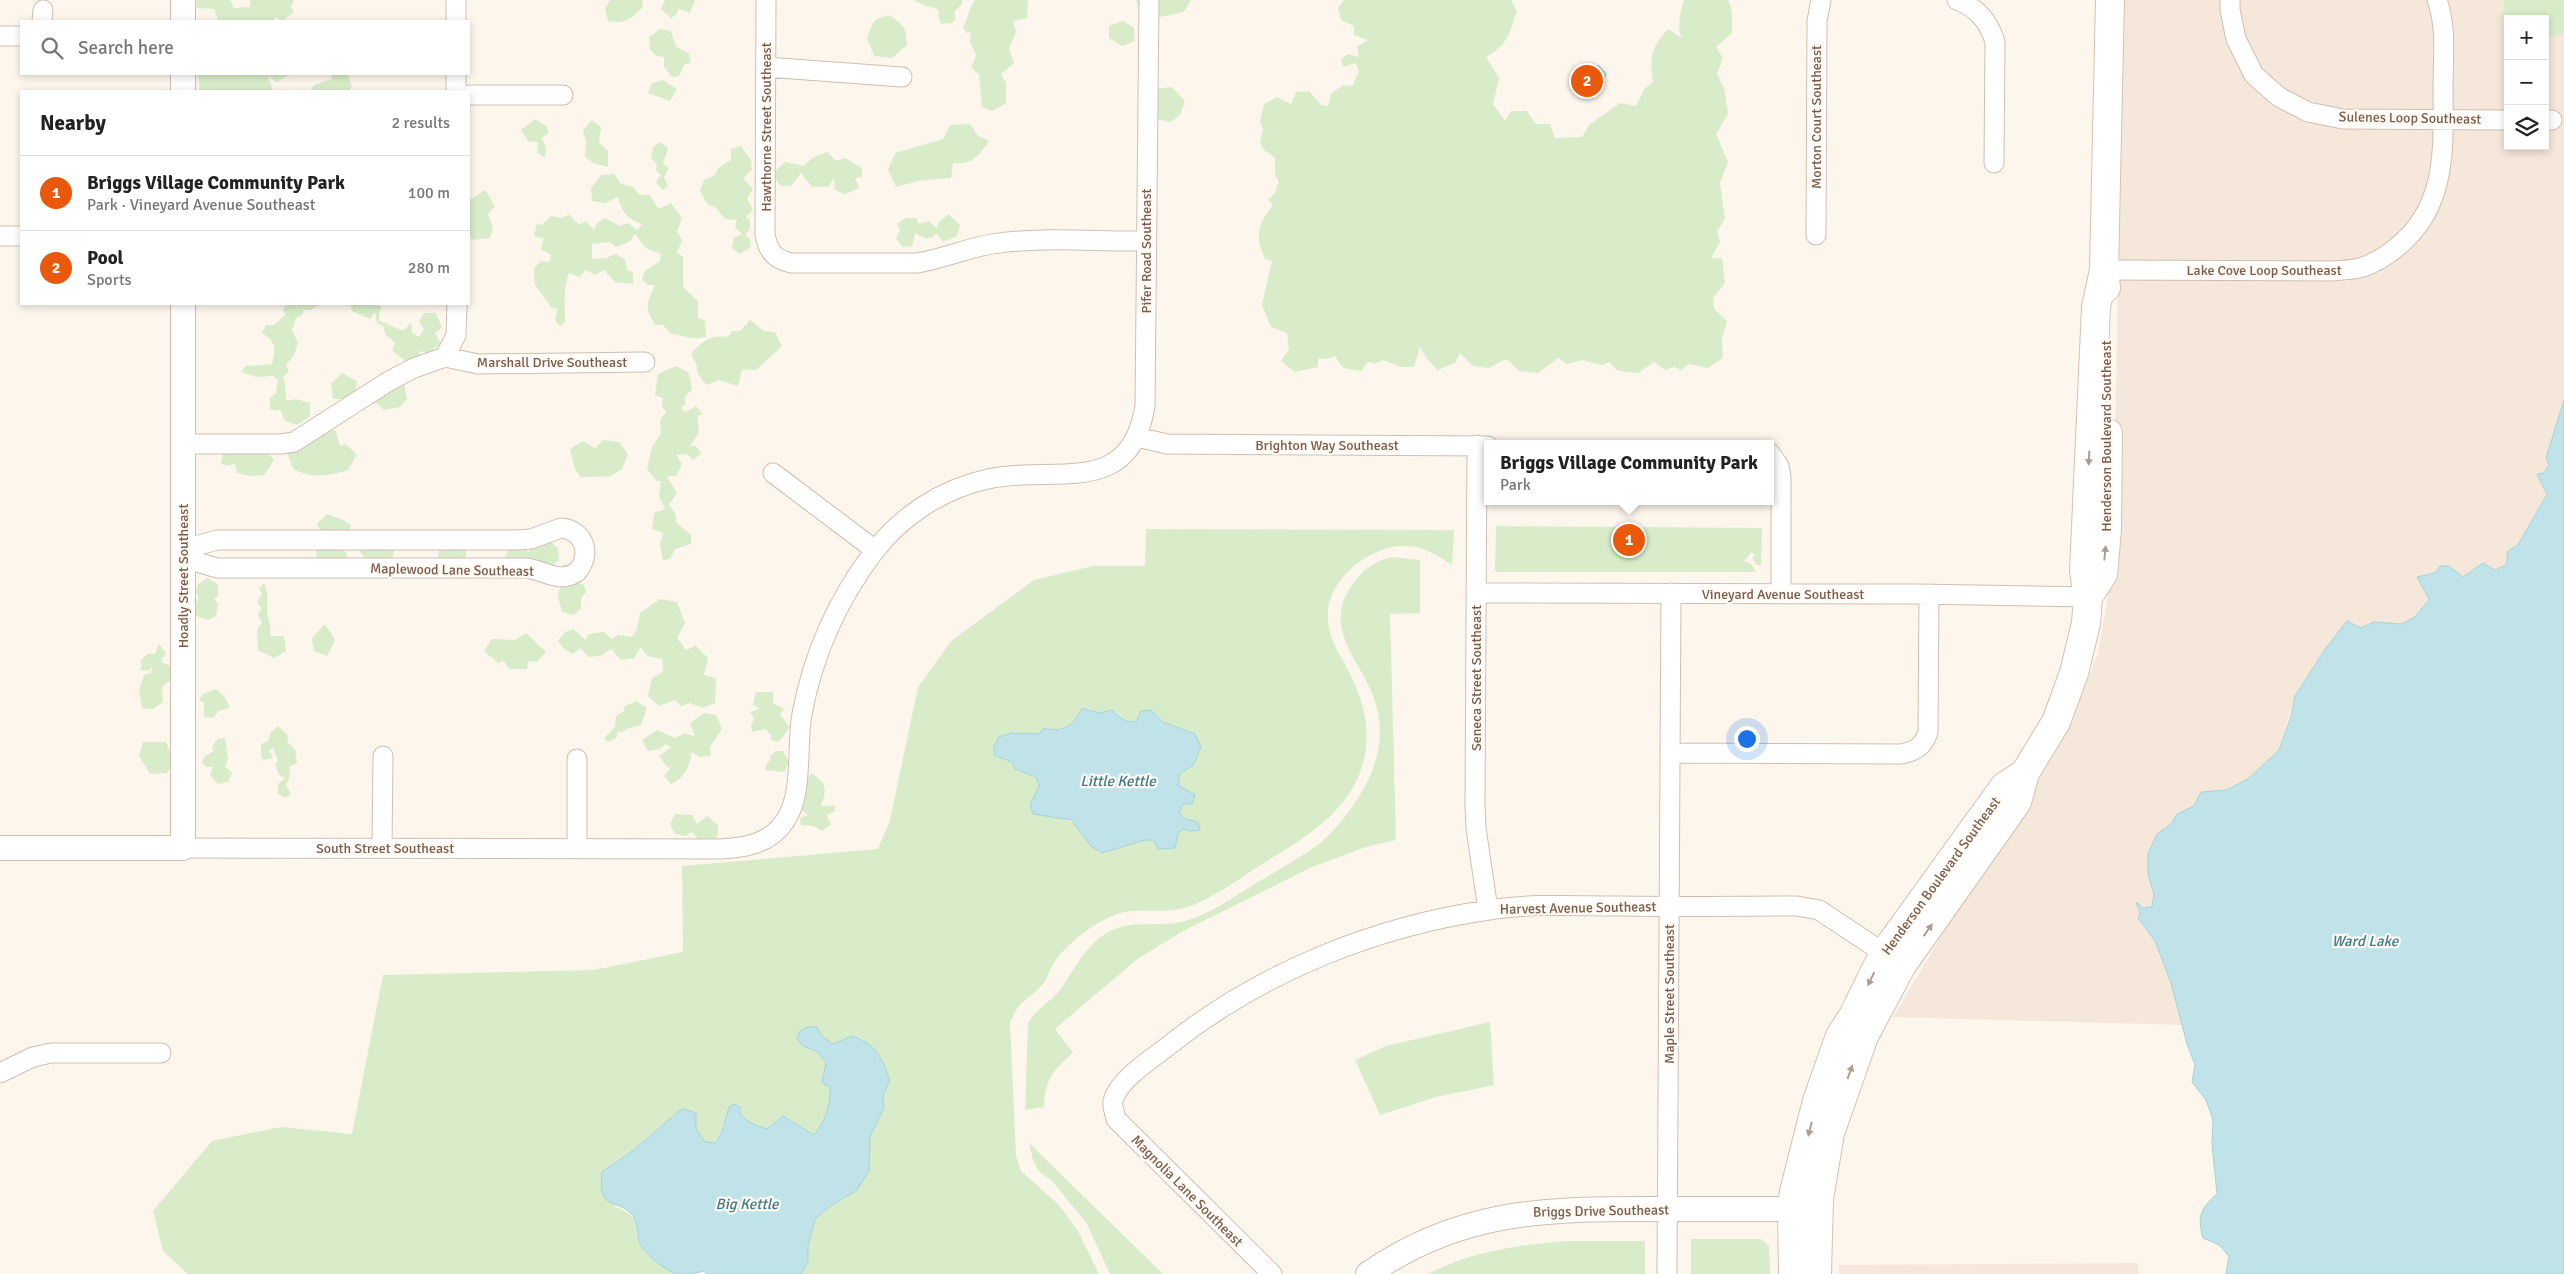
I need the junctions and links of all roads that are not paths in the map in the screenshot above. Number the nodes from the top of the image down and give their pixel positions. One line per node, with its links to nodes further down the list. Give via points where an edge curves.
1 (183, 0): 10 (street)
2 (456, 0): 11 (street)
3 (766, 0): 14 (street, Hawthorne Street Southeast)
4 (1149, 0): 28 (street, Pifer Road Southeast)
5 (1821, 0): 25 (street, Morton Court Southeast, via 1816,21)
6 (1958, 0): 24 (street, via 1980,14 1990,26 1995,42)
7 (2110, 0): 29 (main road, Henderson Boulevard Southeast)
8 (2230, 0): 22 (street, Sulenes Loop Southeast, via 2236,39 2254,75 2279,97 2308,112 2343,119)
9 (2437, 0): 22 (street, Lake Cove Loop Southeast, via 2443,29)
10 (183, 20)
11 (456, 20)
12 (0, 36): 13 (street)
13 (20, 36)
14 (766, 67): 17 (street); 28 (street, Hawthorne Street Southeast, via 765,234 771,253 780,260 791,263 917,263 990,244)
15 (183, 75): 18 (street)
16 (456, 75): 19 (street)
17 (902, 77)
18 (183, 90)
19 (456, 90)
20 (470, 95): 21 (street)
21 (563, 95)
22 (2443, 120): 23 (street, Sulenes Loop Southeast); 29 (street, Lake Cove Loop Southeast, via 2438,188 2430,208 2418,227 2385,257 2362,267 2332,272)
23 (2504, 120)
24 (1994, 163)
25 (1816, 235)
26 (0, 236): 27 (street)
27 (20, 236)
28 (1146, 241): 34 (street, Pifer Road Southeast, via 1145,406)
29 (2104, 270): 45 (main road, Henderson Boulevard Southeast, via 2096,327 2084,570)
30 (183, 305): 35 (street, Hoadly Street Southeast)
31 (457, 305): 32 (street, via 456,335)
32 (445, 357): 33 (street, Marshall Drive Southeast, via 478,364); 35 (street, via 389,381 294,442)
33 (645, 362)
34 (1137, 437): 36 (street, Brighton Way Southeast, via 1167,444); 39 (street, Pifer Road Southeast, via 1112,465 1088,474 1005,476 956,489 908,517)
35 (183, 444): 40 (street, Hoadly Street Southeast)
36 (1482, 446): 41 (street, Seneca Street Southeast)
37 (1774, 459): 42 (street, via 1781,477)
38 (773, 473): 39 (street)
39 (876, 550): 49 (street, Pifer Road Southeast, via 837,610 816,659 801,722 794,802 784,823)
40 (183, 554): 40 (street, Maplewood Lane Southeast, via 217,568 526,568 560,578 577,572 584,562 586,550 579,535 561,528 531,539 518,540 217,540); 51 (street, Hoadly Street Southeast)
41 (1477, 593): 43 (street, Vineyard Avenue Southeast); 55 (street, Seneca Street Southeast, via 1476,828)
42 (1781, 593): 43 (street, Vineyard Avenue Southeast); 44 (street, Vineyard Avenue Southeast)
43 (1670, 594): 46 (street, Maple Street Southeast)
44 (1929, 594): 45 (street, Vineyard Avenue Southeast); 46 (street, via 1928,733 1924,744 1915,751 1901,754)
45 (2088, 597): 56 (main road, Henderson Boulevard Southeast, via 2086,623 2074,673 2056,722 2025,773 2017,802)
46 (1670, 753): 54 (street, Maple Street Southeast)
47 (383, 756): 52 (street)
48 (577, 759): 53 (street)
49 (768, 838): 53 (street, South Street Southeast, via 741,848)
50 (0, 848): 51 (street, South Street Southeast)
51 (183, 848): 52 (street, South Street Southeast)
52 (382, 848): 53 (street, South Street Southeast)
53 (576, 848)
54 (1669, 906): 55 (street, Harvest Avenue Southeast); 56 (street, Harvest Avenue Southeast, via 1797,906 1818,910); 60 (street, Maple Street Southeast)
55 (1488, 910): 59 (street, Harvest Avenue Southeast, via 1368,939 1298,966 1189,1030 1120,1086)
56 (1893, 959): 61 (main road, Henderson Boulevard Southeast, via 1840,1100)
57 (161, 1053): 58 (street, via 51,1053 33,1057)
58 (0, 1073)
59 (1112, 1102): 62 (street, Magnolia Lane Southeast, via 1116,1119)
60 (1668, 1209): 61 (street, Briggs Drive Southeast); 63 (street, Briggs Drive Southeast, via 1570,1209 1504,1216 1477,1222 1425,1242); 64 (street, Maple Street Southeast)
61 (1805, 1212): 65 (main road, Henderson Boulevard Southeast); 66 (main road, Henderson Boulevard Southeast)
62 (1272, 1274)
63 (1368, 1274)
64 (1668, 1274)
65 (1793, 1274)
66 (1817, 1274)

